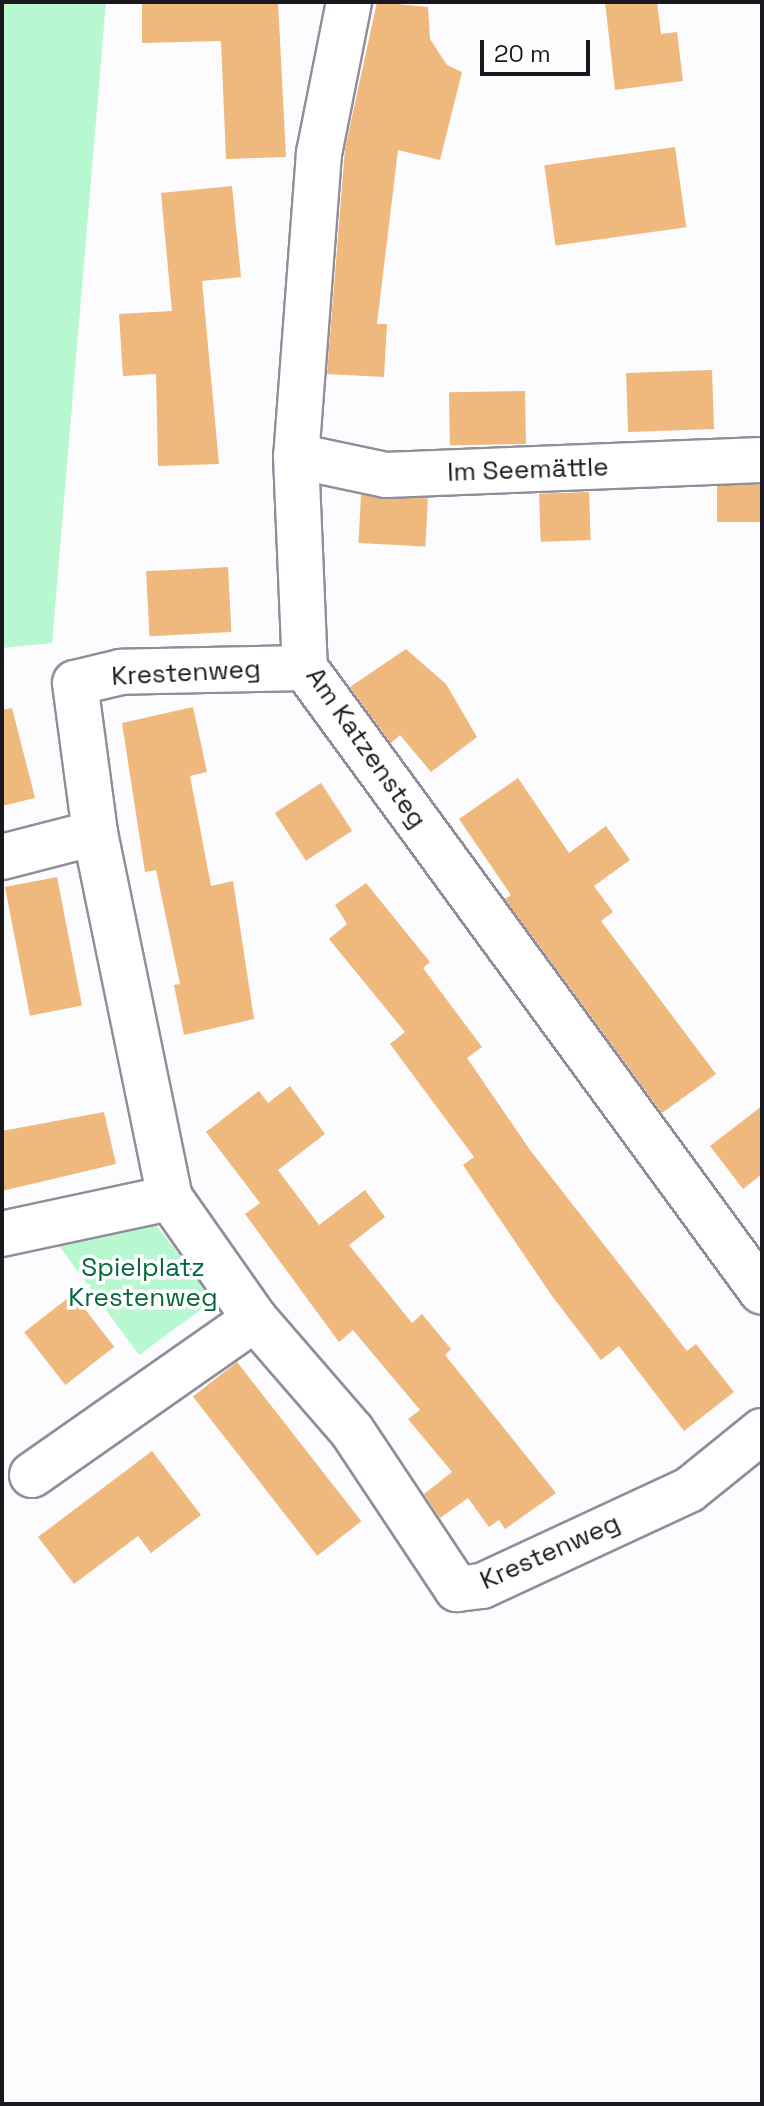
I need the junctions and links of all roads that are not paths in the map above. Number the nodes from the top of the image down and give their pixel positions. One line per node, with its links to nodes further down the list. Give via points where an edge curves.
1 (349, 2): 2 (street, Am Katzensteg, via 319,153)
2 (296, 456): 3 (street, Im Seemättle, via 386,475); 4 (street, Am Katzensteg)
3 (762, 460)
4 (305, 668): 5 (street, Krestenweg, via 121,672 75,683); 9 (street, Am Katzensteg)
5 (95, 833): 6 (street); 7 (street, Krestenweg)
6 (2, 857)
7 (170, 1198): 8 (street); 10 (street, Krestenweg)
8 (2, 1234)
9 (762, 1292)
10 (255, 1319): 11 (street, Krestenweg, via 352,1431 457,1589 482,1586 689,1490); 12 (street)
11 (762, 1431)
12 (32, 1475)

